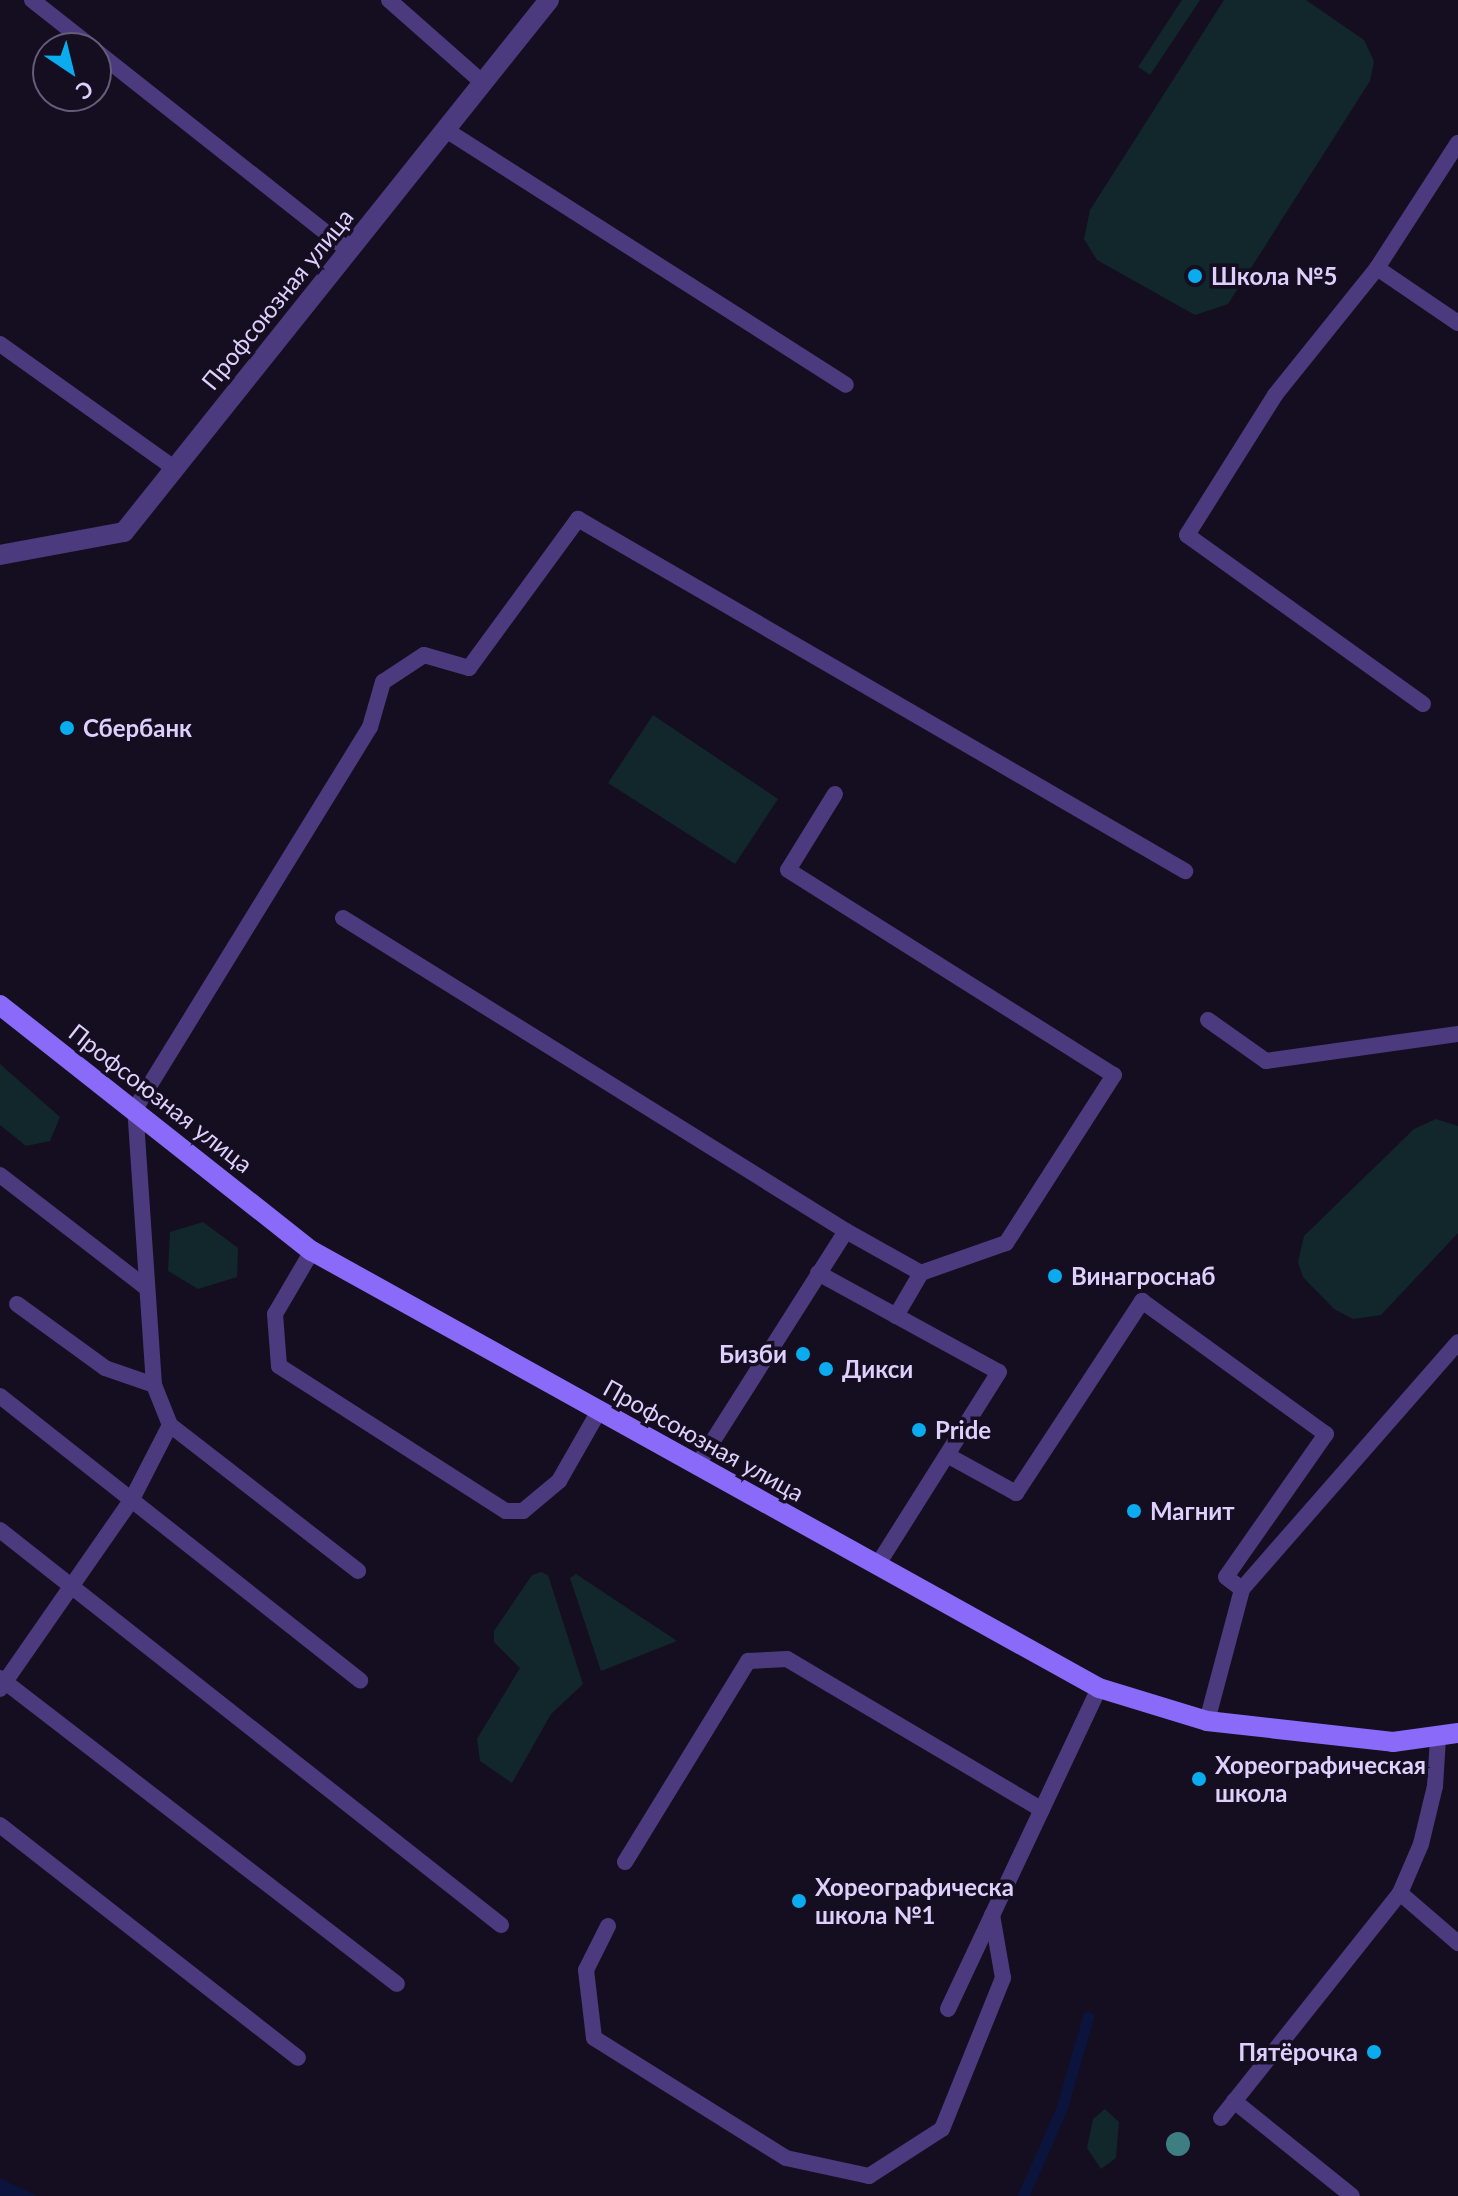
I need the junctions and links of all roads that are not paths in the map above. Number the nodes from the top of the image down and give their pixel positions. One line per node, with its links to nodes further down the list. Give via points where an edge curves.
1 (32, 0): 4 (lane)
2 (389, 0): 6 (lane)
3 (549, 0): 6 (street, Профсоюзная улица)
4 (72, 32)
5 (112, 63): 9 (lane)
6 (483, 83): 7 (street, Профсоюзная улица)
7 (446, 130): 9 (street, Профсоюзная улица); 13 (lane)
8 (1458, 143): 10 (lane)
9 (348, 250): 14 (street, Профсоюзная улица)
10 (1377, 268): 11 (lane); 16 (lane, via 1275,395 1187,535)
11 (1458, 323)
12 (0, 344): 14 (lane)
13 (846, 385)
14 (175, 469): 15 (street, Профсоюзная улица, via 124,532)
15 (0, 555)
16 (1423, 704)
17 (835, 794): 28 (lane, via 788,870 1114,1075 1006,1243)
18 (1185, 871): 23 (lane, via 578,519 469,668 424,655 383,682 370,727)
19 (343, 918): 25 (lane)
20 (0, 1005): 23 (street, Профсоюзная улица)
21 (1208, 1020): 22 (lane, via 1266,1061)
22 (1458, 1034)
23 (135, 1109): 26 (street, Профсоюзная улица); 29 (lane)
24 (0, 1175): 29 (lane)
25 (846, 1231): 27 (lane); 28 (lane)
26 (312, 1251): 35 (street, Профсоюзная улица); 35 (lane, via 275,1314 279,1366 506,1511 523,1511 559,1481)
27 (818, 1273): 31 (lane); 38 (lane)
28 (921, 1273): 31 (lane)
29 (144, 1286): 33 (lane)
30 (17, 1304): 33 (lane, via 105,1368)
31 (896, 1316): 37 (lane, via 999,1372)
32 (1458, 1342): 44 (lane)
33 (154, 1385): 36 (lane)
34 (0, 1396): 39 (lane)
35 (599, 1411): 38 (street, Профсоюзная улица)
36 (170, 1425): 39 (lane); 42 (lane)
37 (947, 1455): 41 (lane); 44 (lane, via 1016,1493 1142,1301 1326,1434 1226,1577)
38 (697, 1466): 41 (street, Профсоюзная улица)
39 (132, 1499): 43 (lane); 45 (lane)
40 (0, 1530): 43 (lane)
41 (877, 1566): 47 (street, Профсоюзная улица)
42 (358, 1571)
43 (71, 1586): 46 (lane); 55 (lane)
44 (1242, 1589): 48 (lane)
45 (360, 1680)
46 (2, 1683): 58 (lane)
47 (1099, 1688): 48 (street, Профсоюзная улица); 50 (lane)
48 (1207, 1721): 49 (street, Профсоюзная улица, via 1393,1742)
49 (1448, 1735): 53 (lane, via 1421,1844)
50 (1042, 1810): 52 (lane, via 787,1659 748,1661); 54 (lane)
51 (0, 1825): 60 (lane)
52 (625, 1862)
53 (1400, 1893): 57 (lane); 61 (lane)
54 (992, 1915): 56 (lane, via 1003,1978 942,2129 869,2176 786,2158 594,2038 586,1970); 59 (lane)
55 (501, 1925)
56 (608, 1926)
57 (1458, 1943)
58 (397, 1984)
59 (948, 2009)
60 (298, 2058)
61 (1234, 2101): 62 (lane); 63 (lane)
62 (1221, 2118)
63 (1352, 2196)

